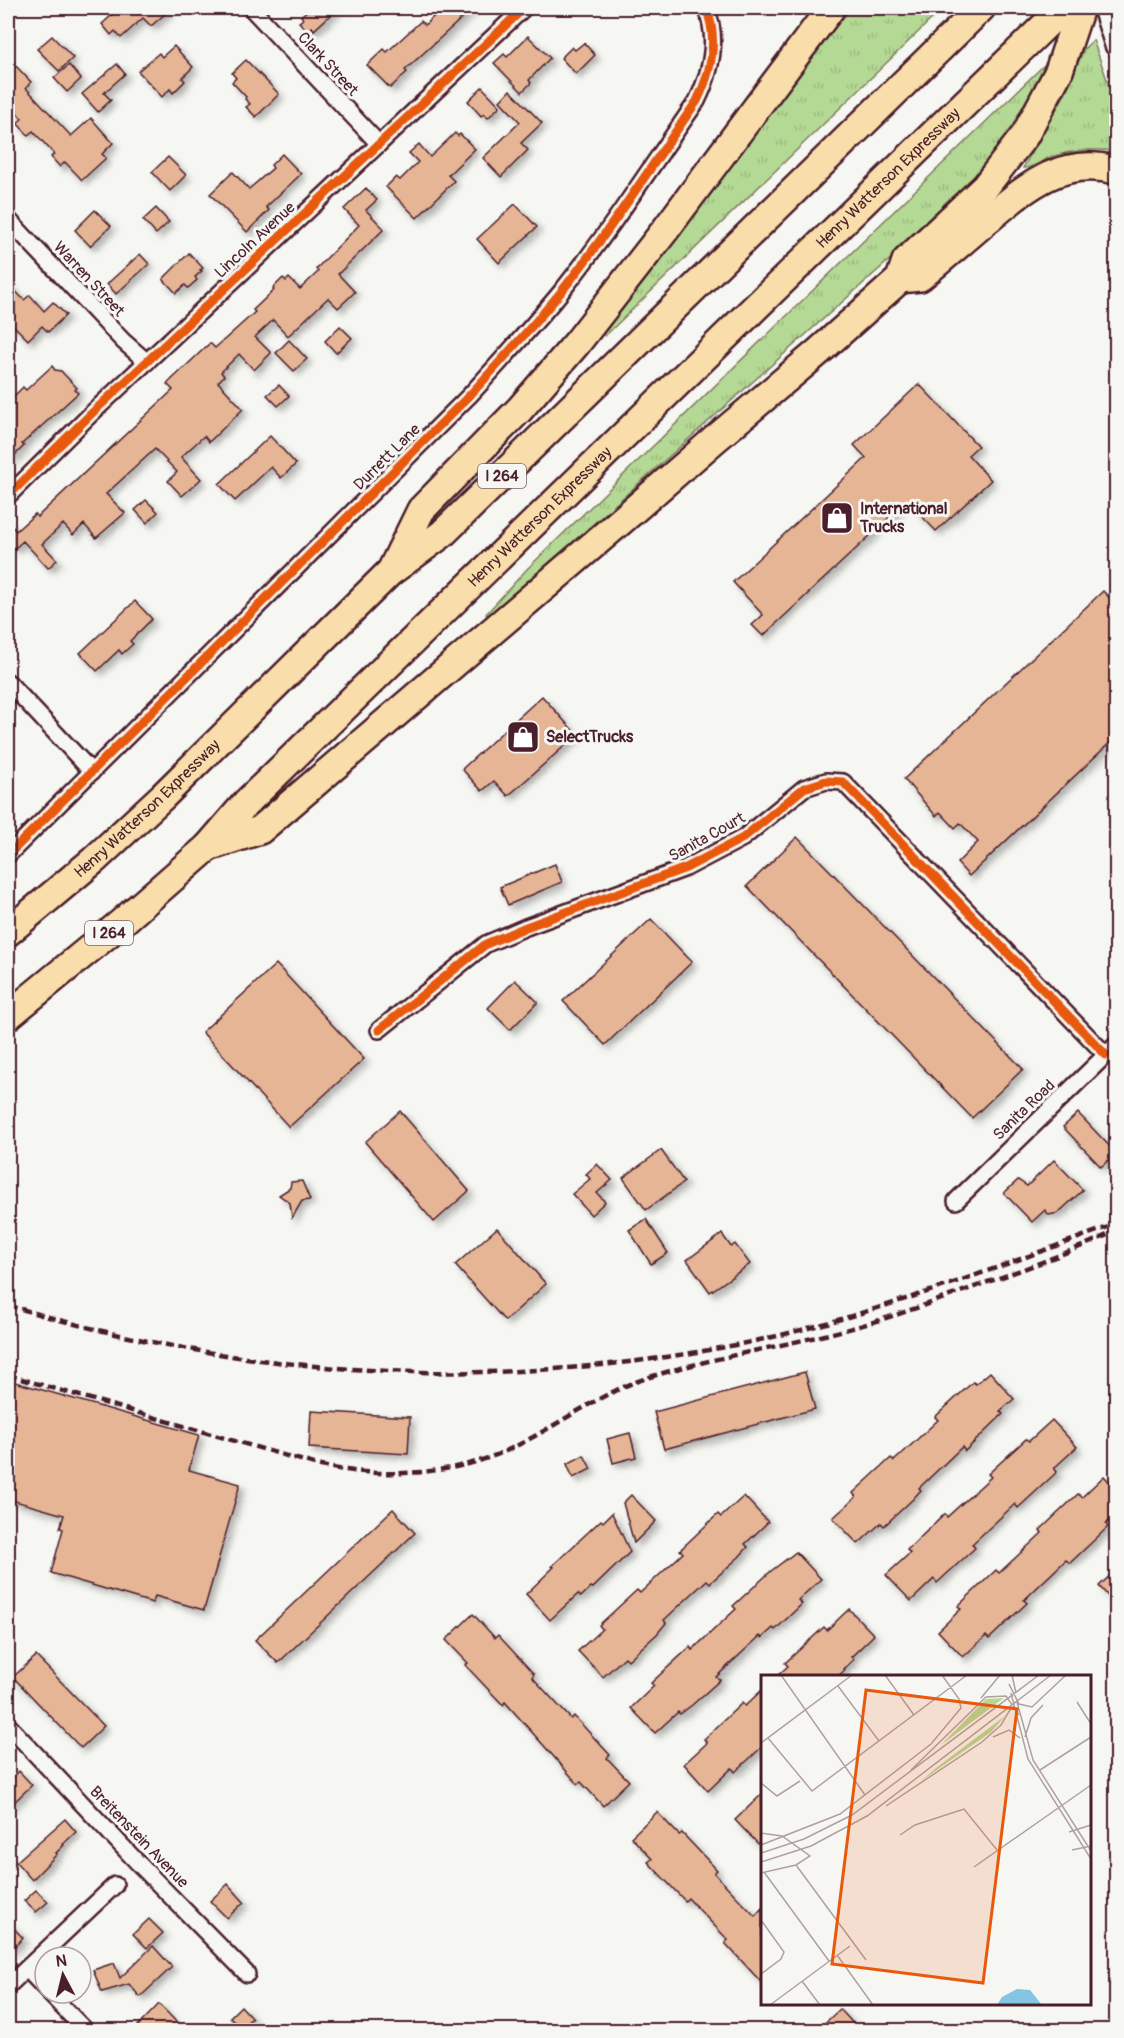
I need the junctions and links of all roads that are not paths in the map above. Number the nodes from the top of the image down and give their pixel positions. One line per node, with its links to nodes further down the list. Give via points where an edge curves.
1 (251, 8): 10 (street, Clark Street)
2 (525, 8): 10 (street, Lincoln Avenue)
3 (706, 8): 18 (street, Durrett Lane, via 712,30 711,62 697,101 595,247 526,334 470,395)
4 (829, 8): 16 (highway, via 577,343 520,409 421,510)
5 (981, 8): 16 (highway, Henry Watterson Expressway / I 264, via 442,534)
6 (1063, 8): 19 (highway, Henry Watterson Expressway / I 264, via 246,803)
7 (1080, 8): 13 (highway, via 1059,71 1009,158 966,207 906,261)
8 (1106, 15): 9 (main road)
9 (1116, 45)
10 (379, 144): 14 (street, Lincoln Avenue)
11 (1116, 170): 13 (highway, via 1086,166 1044,177 920,277)
12 (8, 219): 14 (street, Warren Street)
13 (900, 279): 19 (highway, via 260,830)
14 (147, 362): 15 (street, Lincoln Avenue)
15 (8, 496)
16 (390, 572): 21 (highway, Henry Watterson Expressway / I 264, via 163,796)
17 (8, 682): 18 (street)
18 (92, 772): 20 (street, Durrett Lane)
19 (208, 847): 22 (highway, Henry Watterson Expressway / I 264)
20 (8, 855)
21 (8, 932)
22 (8, 1016)
23 (379, 1030): 24 (street, Sanita Court, via 486,944 686,868 742,838 804,788 826,781 843,782)
24 (1111, 1050): 25 (street, Sanita Road)
25 (956, 1201)
26 (8, 1725): 29 (street, Breitenstein Avenue)
27 (115, 1885): 28 (street)
28 (27, 1969): 30 (street); 31 (street)
29 (247, 1974)
30 (33, 1975)
31 (8, 1986)
32 (61, 2005): 33 (street)
33 (85, 2031)

